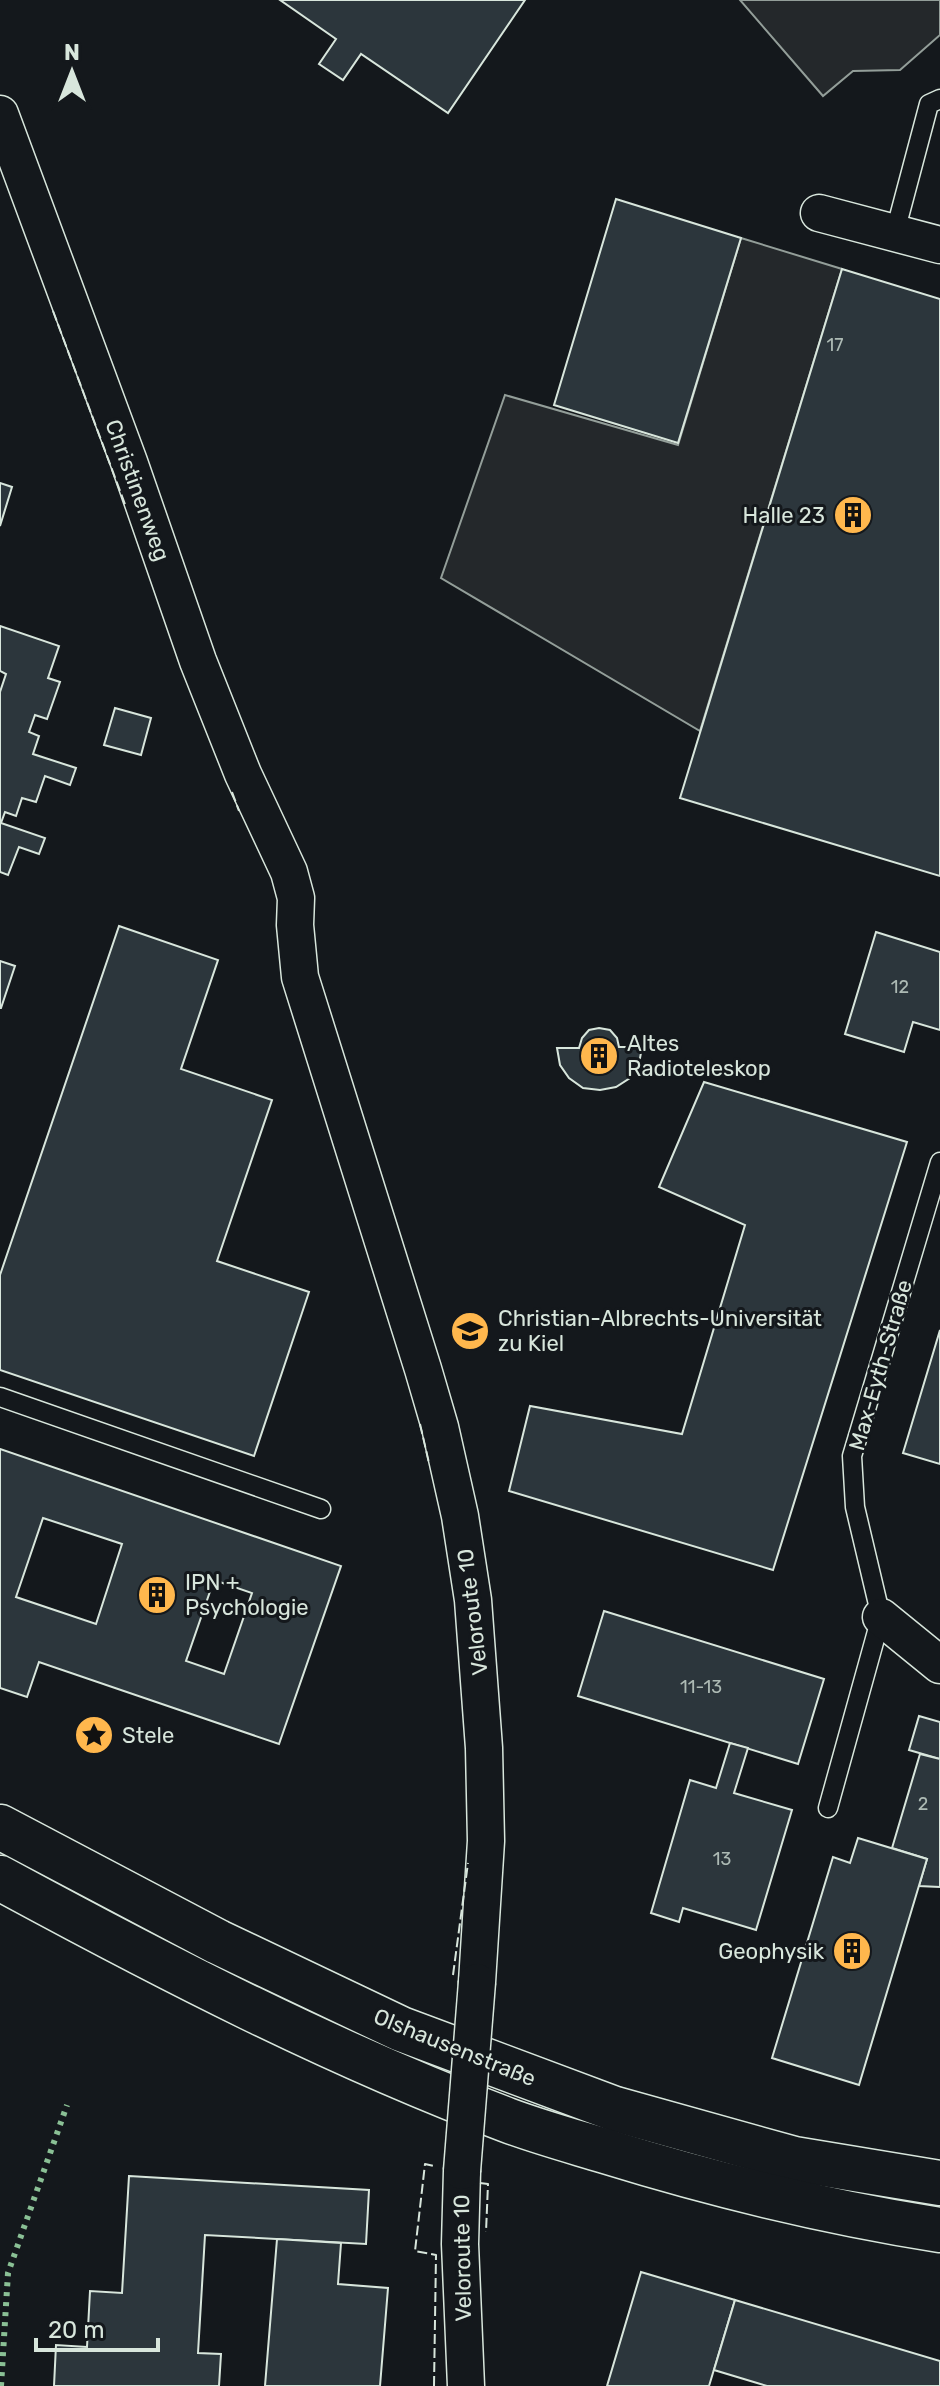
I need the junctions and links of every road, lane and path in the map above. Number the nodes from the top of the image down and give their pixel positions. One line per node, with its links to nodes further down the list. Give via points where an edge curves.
1 (940, 99): 4 (lane, via 929,104)
2 (0, 114): 6 (street, Christinenweg, via 198,661)
3 (819, 213): 4 (street)
4 (895, 232): 5 (street)
5 (940, 245)
6 (285, 862): 17 (street, Veloroute 10, bridge, via 296,898 300,977 423,1369 460,1516 473,1600 486,1841 462,2171)
7 (940, 1162): 10 (lane, Max-Eyth-Straße, via 852,1456 855,1507)
8 (0, 1397): 9 (lane)
9 (321, 1509)
10 (881, 1617): 11 (street); 12 (lane, Max-Eyth-Straße)
11 (940, 1665)
12 (828, 1808)
13 (0, 1827): 15 (street, Olshausenstraße, via 218,1942 401,2029 615,2109 794,2159)
14 (0, 1878): 16 (street, Olshausenstraße, via 195,1982 509,2121 684,2176)
15 (940, 2183)
16 (940, 2230)
17 (466, 2386)

